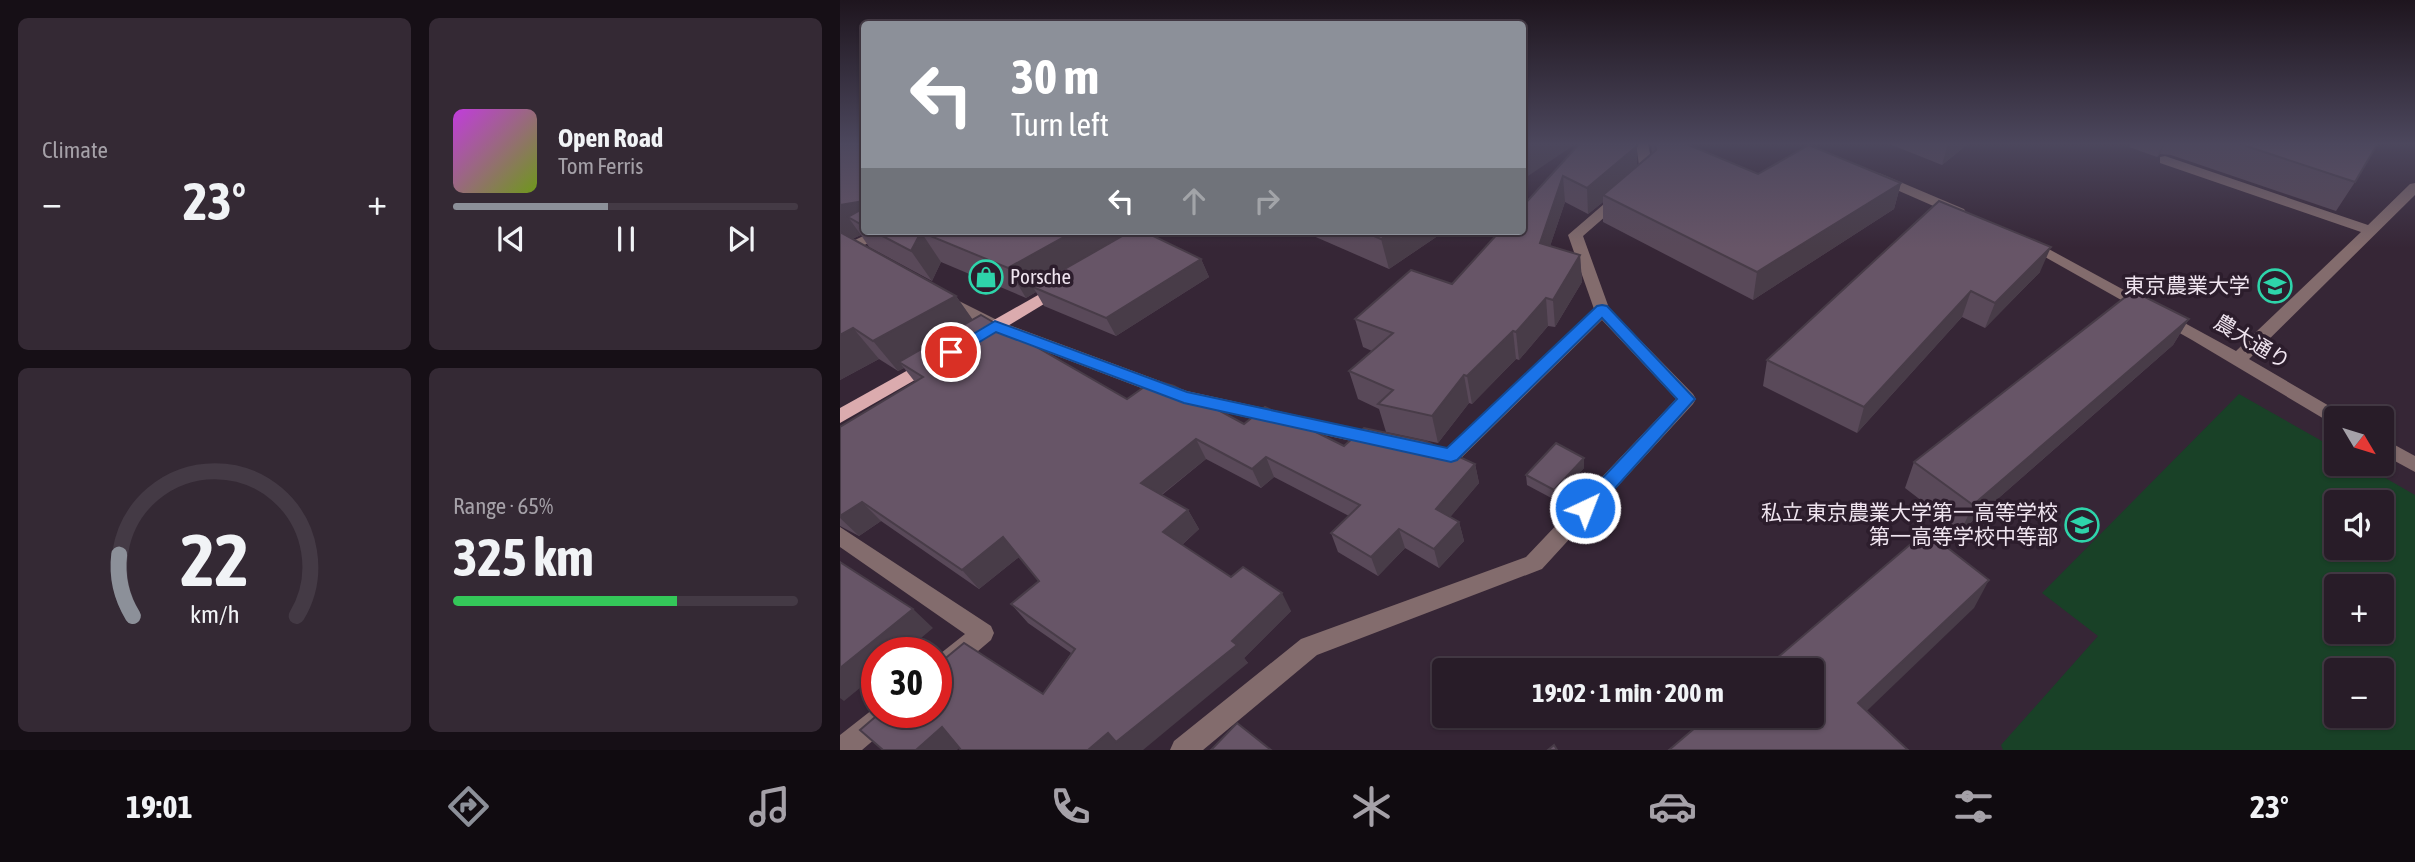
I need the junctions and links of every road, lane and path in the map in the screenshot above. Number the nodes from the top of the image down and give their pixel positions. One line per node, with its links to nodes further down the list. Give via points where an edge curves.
1 (1642, 178): 15 (street, via 1575,235)
2 (1880, 178): 5 (street)
3 (2218, 178): 6 (street)
4 (2415, 187): 6 (street)
5 (1974, 218)
6 (2370, 230): 17 (street)
7 (878, 235): 10 (street)
8 (1151, 235): 11 (main road)
9 (2011, 236): 17 (street, 農大通り, via 2061,259)
10 (846, 250): 12 (street)
11 (1111, 259)
12 (875, 260)
13 (1075, 279): 16 (main road)
14 (933, 292): 16 (street)
15 (1602, 310): 16 (street, via 1451,456 1184,397); 26 (street, via 1687,399 1535,563 1309,647)
16 (995, 326): 19 (main road)
17 (2236, 360): 18 (street, 農大通り)
18 (2324, 412)
19 (840, 416)
20 (2394, 452): 21 (street)
21 (2415, 465)
22 (840, 536): 23 (street, via 983,633)
23 (952, 659)
24 (869, 728): 25 (street)
25 (842, 750)
26 (1183, 750)

